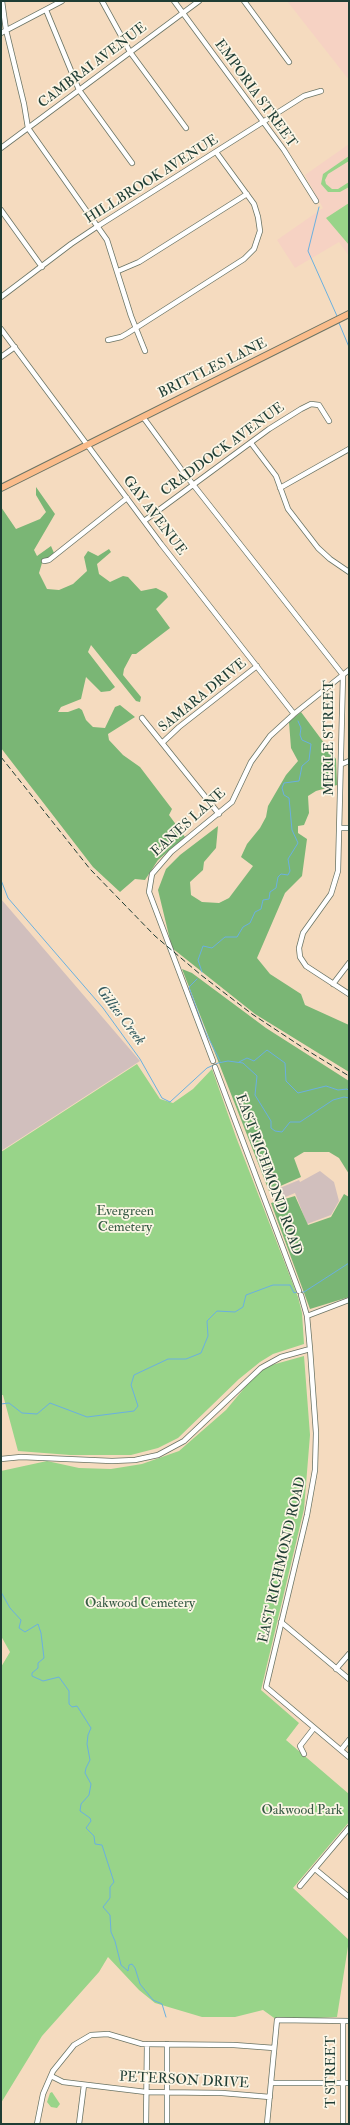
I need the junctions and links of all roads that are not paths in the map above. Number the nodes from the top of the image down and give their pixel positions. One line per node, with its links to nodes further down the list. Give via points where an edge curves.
1 (2, 1): 9 (street)
2 (62, 1): 7 (street)
3 (102, 1): 10 (street)
4 (174, 1): 8 (street, EMPORIA STREET)
5 (199, 1): 8 (street, CAMBRAI AVENUE)
6 (244, 1): 11 (street)
7 (46, 10): 9 (street); 12 (street)
8 (182, 13): 10 (street, CAMBRAI AVENUE); 14 (street, EMPORIA STREET)
9 (3, 32): 15 (street, via 24,104)
10 (130, 52): 12 (street, CAMBRAI AVENUE); 16 (street)
11 (289, 62)
12 (79, 90): 15 (street, CAMBRAI AVENUE); 19 (street)
13 (321, 91): 14 (street, HILLBROOK AVENUE, via 304,96)
14 (263, 122): 18 (street, HILLBROOK AVENUE); 21 (street, EMPORIA STREET)
15 (28, 128): 17 (street, CAMBRAI AVENUE); 23 (street)
16 (186, 128)
17 (1, 148)
18 (216, 152): 20 (street); 23 (street, HILLBROOK AVENUE)
19 (132, 163)
20 (247, 194): 25 (street, via 139,262); 28 (street, via 254,204 260,226 257,243 250,255)
21 (316, 201)
22 (1, 210): 24 (street)
23 (98, 226): 24 (street, HILLBROOK AVENUE); 25 (street, via 110,246)
24 (42, 266): 26 (street, HILLBROOK AVENUE)
25 (118, 270): 28 (street)
26 (1, 297)
27 (349, 314): 34 (main road, BRITTLES LANE)
28 (135, 328): 30 (street, via 121,337); 32 (street)
29 (1, 329): 31 (street, GAY AVENUE)
30 (108, 340)
31 (15, 347): 33 (street); 37 (street, GAY AVENUE)
32 (145, 351)
33 (1, 357)
34 (143, 416): 37 (main road, BRITTLES LANE); 39 (street, MERLE STREET, via 151,430)
35 (329, 421): 36 (street, CRADDOCK AVENUE, via 322,407 311,404 301,408)
36 (251, 443): 39 (street, CRADDOCK AVENUE); 41 (street, via 273,472)
37 (87, 444): 40 (main road, BRITTLES LANE); 42 (street, GAY AVENUE)
38 (349, 449): 41 (street)
39 (195, 485): 43 (street, CRADDOCK AVENUE); 48 (street, MERLE STREET)
40 (1, 488)
41 (280, 488): 45 (street, via 288,509 318,548)
42 (127, 498): 43 (street, GAY AVENUE); 44 (street, via 49,560)
43 (144, 521): 46 (street, GAY AVENUE)
44 (44, 561)
45 (349, 571)
46 (257, 666): 49 (street, GAY AVENUE); 51 (street, SAMARA DRIVE)
47 (349, 670): 48 (street, EANES LANE)
48 (343, 675): 49 (street, EANES LANE); 53 (street, MERLE STREET)
49 (294, 714): 54 (street, EANES LANE, via 262,746 251,762 234,800)
50 (142, 718): 51 (street)
51 (162, 743): 54 (street)
52 (349, 761): 53 (street)
53 (342, 764): 55 (street, MERLE STREET)
54 (219, 814): 60 (street, EANES LANE, via 170,852 157,866 150,881 149,892)
55 (340, 828): 56 (street); 58 (street, MERLE STREET, via 339,865 335,884 326,902 303,933 299,948 300,957 306,966)
56 (349, 828)
57 (349, 963): 58 (street)
58 (333, 984): 59 (street, MERLE STREET)
59 (349, 994)
60 (213, 1061)
61 (215, 1067): 63 (street, EAST RICHMOND ROAD)
62 (349, 1300): 63 (street)
63 (307, 1316): 64 (street, EAST RICHMOND ROAD)
64 (310, 1349): 65 (street, via 281,1357 261,1368 184,1441 158,1455 112,1461 21,1457); 66 (street, EAST RICHMOND ROAD, via 316,1433 315,1470 307,1515)
65 (1, 1459)
66 (281, 1622): 68 (street); 70 (street, EAST RICHMOND ROAD, via 266,1687)
67 (349, 1654): 68 (street)
68 (336, 1669): 69 (street)
69 (349, 1679)
70 (314, 1728): 72 (street); 73 (street, via 300,1746)
71 (349, 1740): 72 (street)
72 (341, 1750): 74 (street)
73 (304, 1754)
74 (349, 1757)
75 (349, 1828): 76 (street)
76 (315, 1869): 77 (street); 78 (street)
77 (300, 1886)
78 (349, 1897)
79 (343, 2021): 80 (street); 83 (street, via 277,2020); 86 (street, T STREET)
80 (349, 2021)
81 (147, 2044): 82 (street); 84 (street, via 108,2034 87,2036 65,2055); 89 (street)
82 (167, 2044): 83 (street); 90 (street)
83 (274, 2048): 85 (street)
84 (51, 2076): 88 (street, PETERSON DRIVE, via 60,2081); 92 (street, via 43,2094)
85 (271, 2083): 86 (street); 91 (street)
86 (343, 2084): 87 (street); 97 (street, T STREET)
87 (349, 2084)
88 (84, 2085): 89 (street, PETERSON DRIVE); 93 (street)
89 (146, 2092): 90 (street, PETERSON DRIVE); 94 (street)
90 (167, 2093): 91 (street, PETERSON DRIVE, via 228,2093); 95 (street)
91 (270, 2097): 96 (street)
92 (37, 2124)
93 (78, 2124)
94 (146, 2124)
95 (167, 2124)
96 (267, 2124)
97 (343, 2124)

